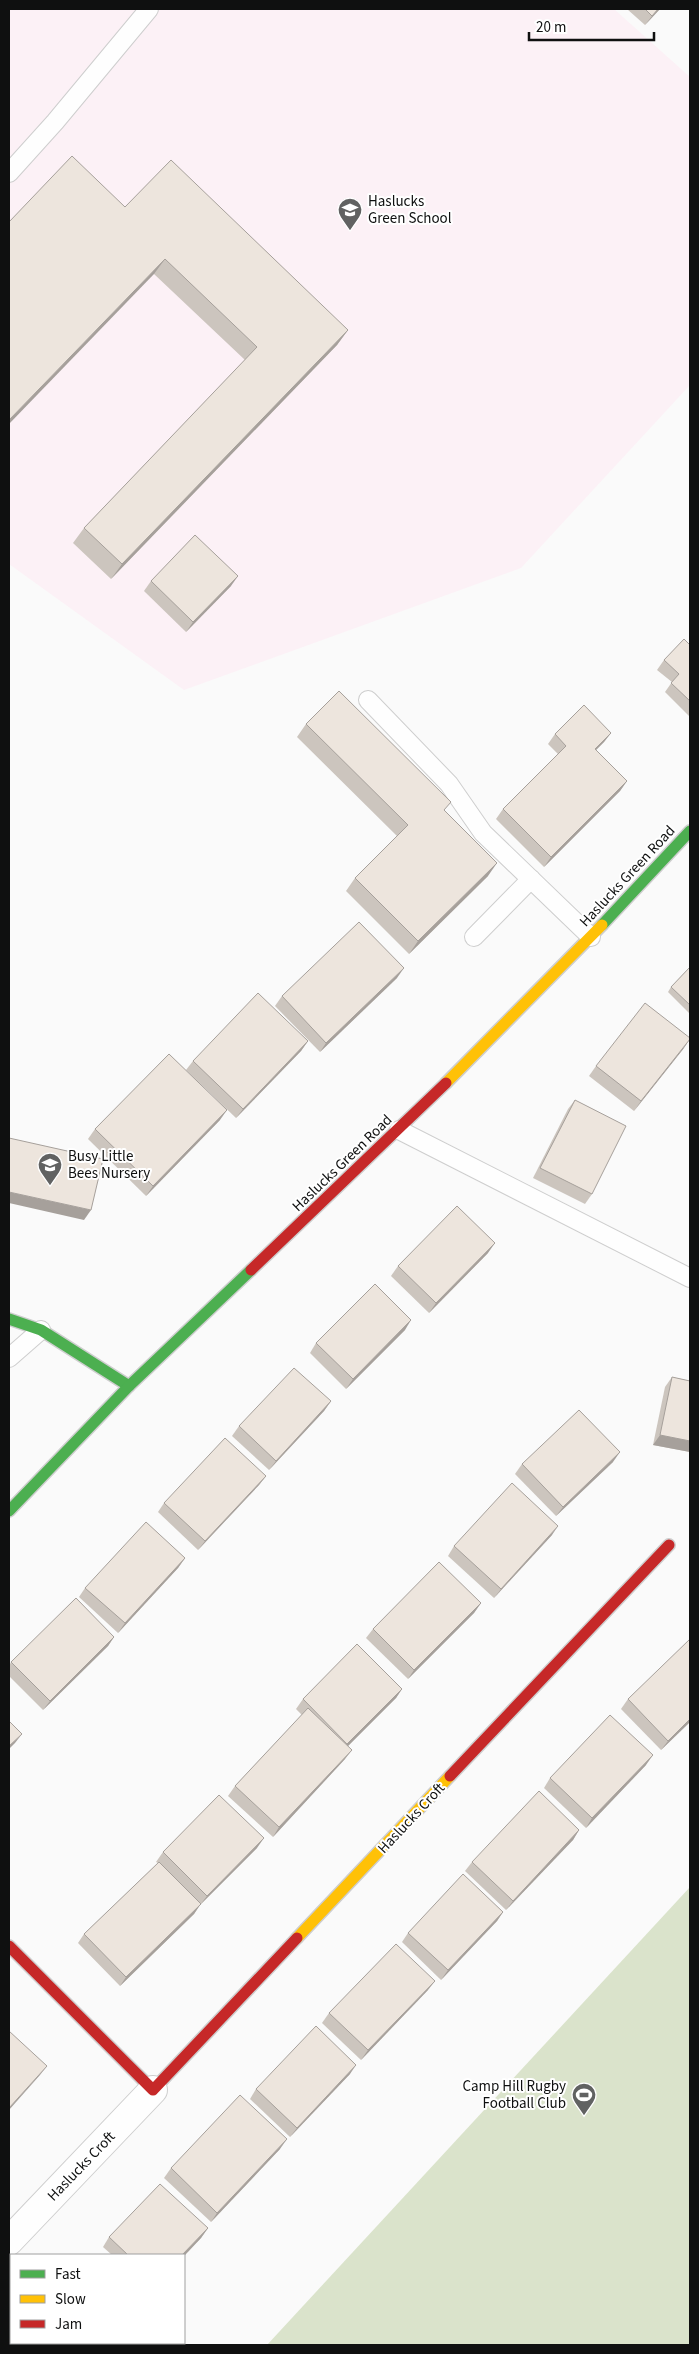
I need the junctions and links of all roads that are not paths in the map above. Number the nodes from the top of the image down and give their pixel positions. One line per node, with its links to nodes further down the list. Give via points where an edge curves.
1 (150, 9): 2 (lane)
2 (9, 173)
3 (368, 700): 5 (lane, via 449,784 483,833)
4 (690, 831): 6 (street, Haslucks Green Road)
5 (531, 879): 6 (lane); 7 (lane)
6 (591, 937): 8 (street, Haslucks Green Road)
7 (474, 938)
8 (399, 1130): 9 (lane); 13 (street, Haslucks Green Road)
9 (690, 1278)
10 (9, 1319): 11 (street)
11 (41, 1330): 12 (lane); 13 (street)
12 (9, 1358)
13 (129, 1386): 14 (street, Haslucks Green Road)
14 (9, 1511)
15 (669, 1545): 17 (street, Haslucks Croft)
16 (9, 1946): 17 (street)
17 (153, 2090): 18 (street, Haslucks Croft)
18 (9, 2241)

